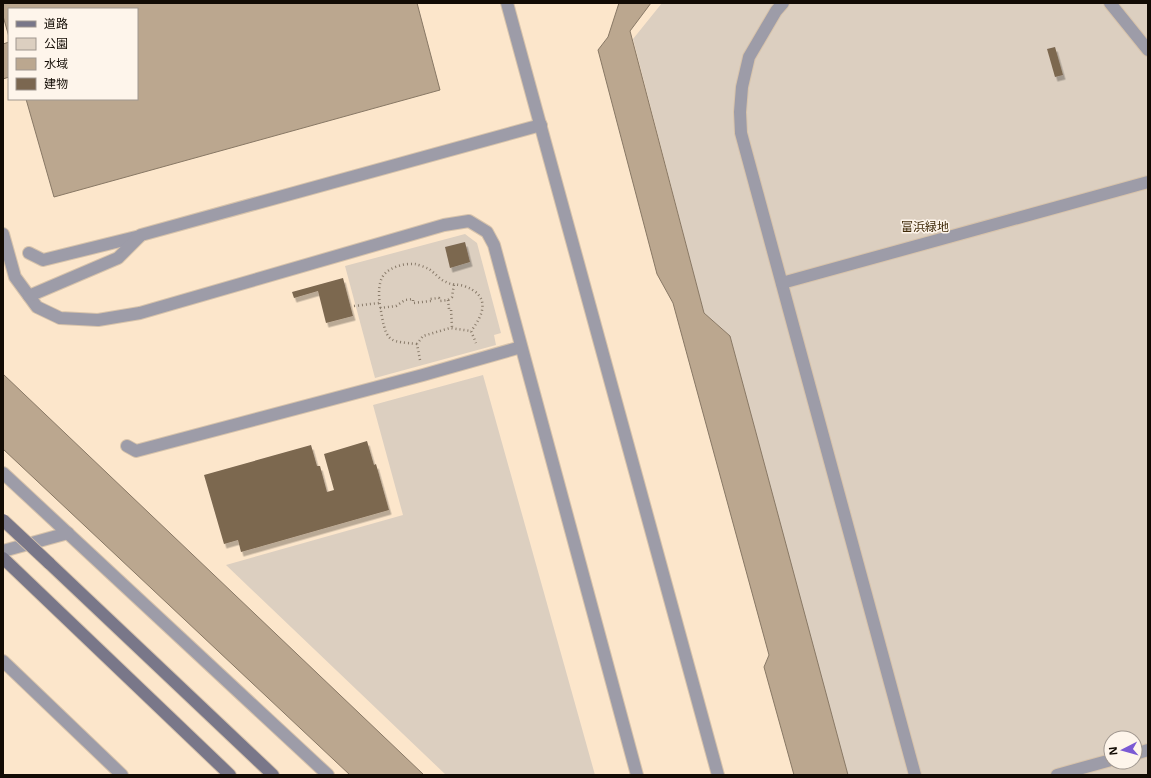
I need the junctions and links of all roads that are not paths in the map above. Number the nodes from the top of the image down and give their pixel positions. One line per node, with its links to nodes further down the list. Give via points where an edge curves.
1 (507, 3): 5 (street)
2 (783, 3): 10 (street, via 749,57 742,87 740,112 741,133)
3 (1110, 3): 4 (street)
4 (1148, 50)
5 (541, 125): 8 (street); 26 (street)
6 (1148, 182): 10 (street)
7 (3, 234): 11 (street, via 15,277)
8 (142, 235): 9 (street, via 43,260); 11 (street, via 118,258)
9 (29, 253)
10 (782, 283): 27 (street)
11 (29, 296): 12 (street, via 37,307 60,318 98,320 140,313 444,225 468,222 487,232 494,245)
12 (521, 348): 13 (street, via 136,451); 25 (street)
13 (127, 446)
14 (3, 472): 16 (street)
15 (3, 520): 23 (street, bridge)
16 (68, 534): 17 (street); 24 (street)
17 (3, 551)
18 (3, 558): 22 (street)
19 (3, 662): 21 (street)
20 (1103, 762): 28 (street)
21 (122, 775)
22 (230, 775)
23 (272, 775)
24 (328, 775)
25 (637, 775)
26 (718, 775)
27 (915, 775)
28 (1057, 775)

